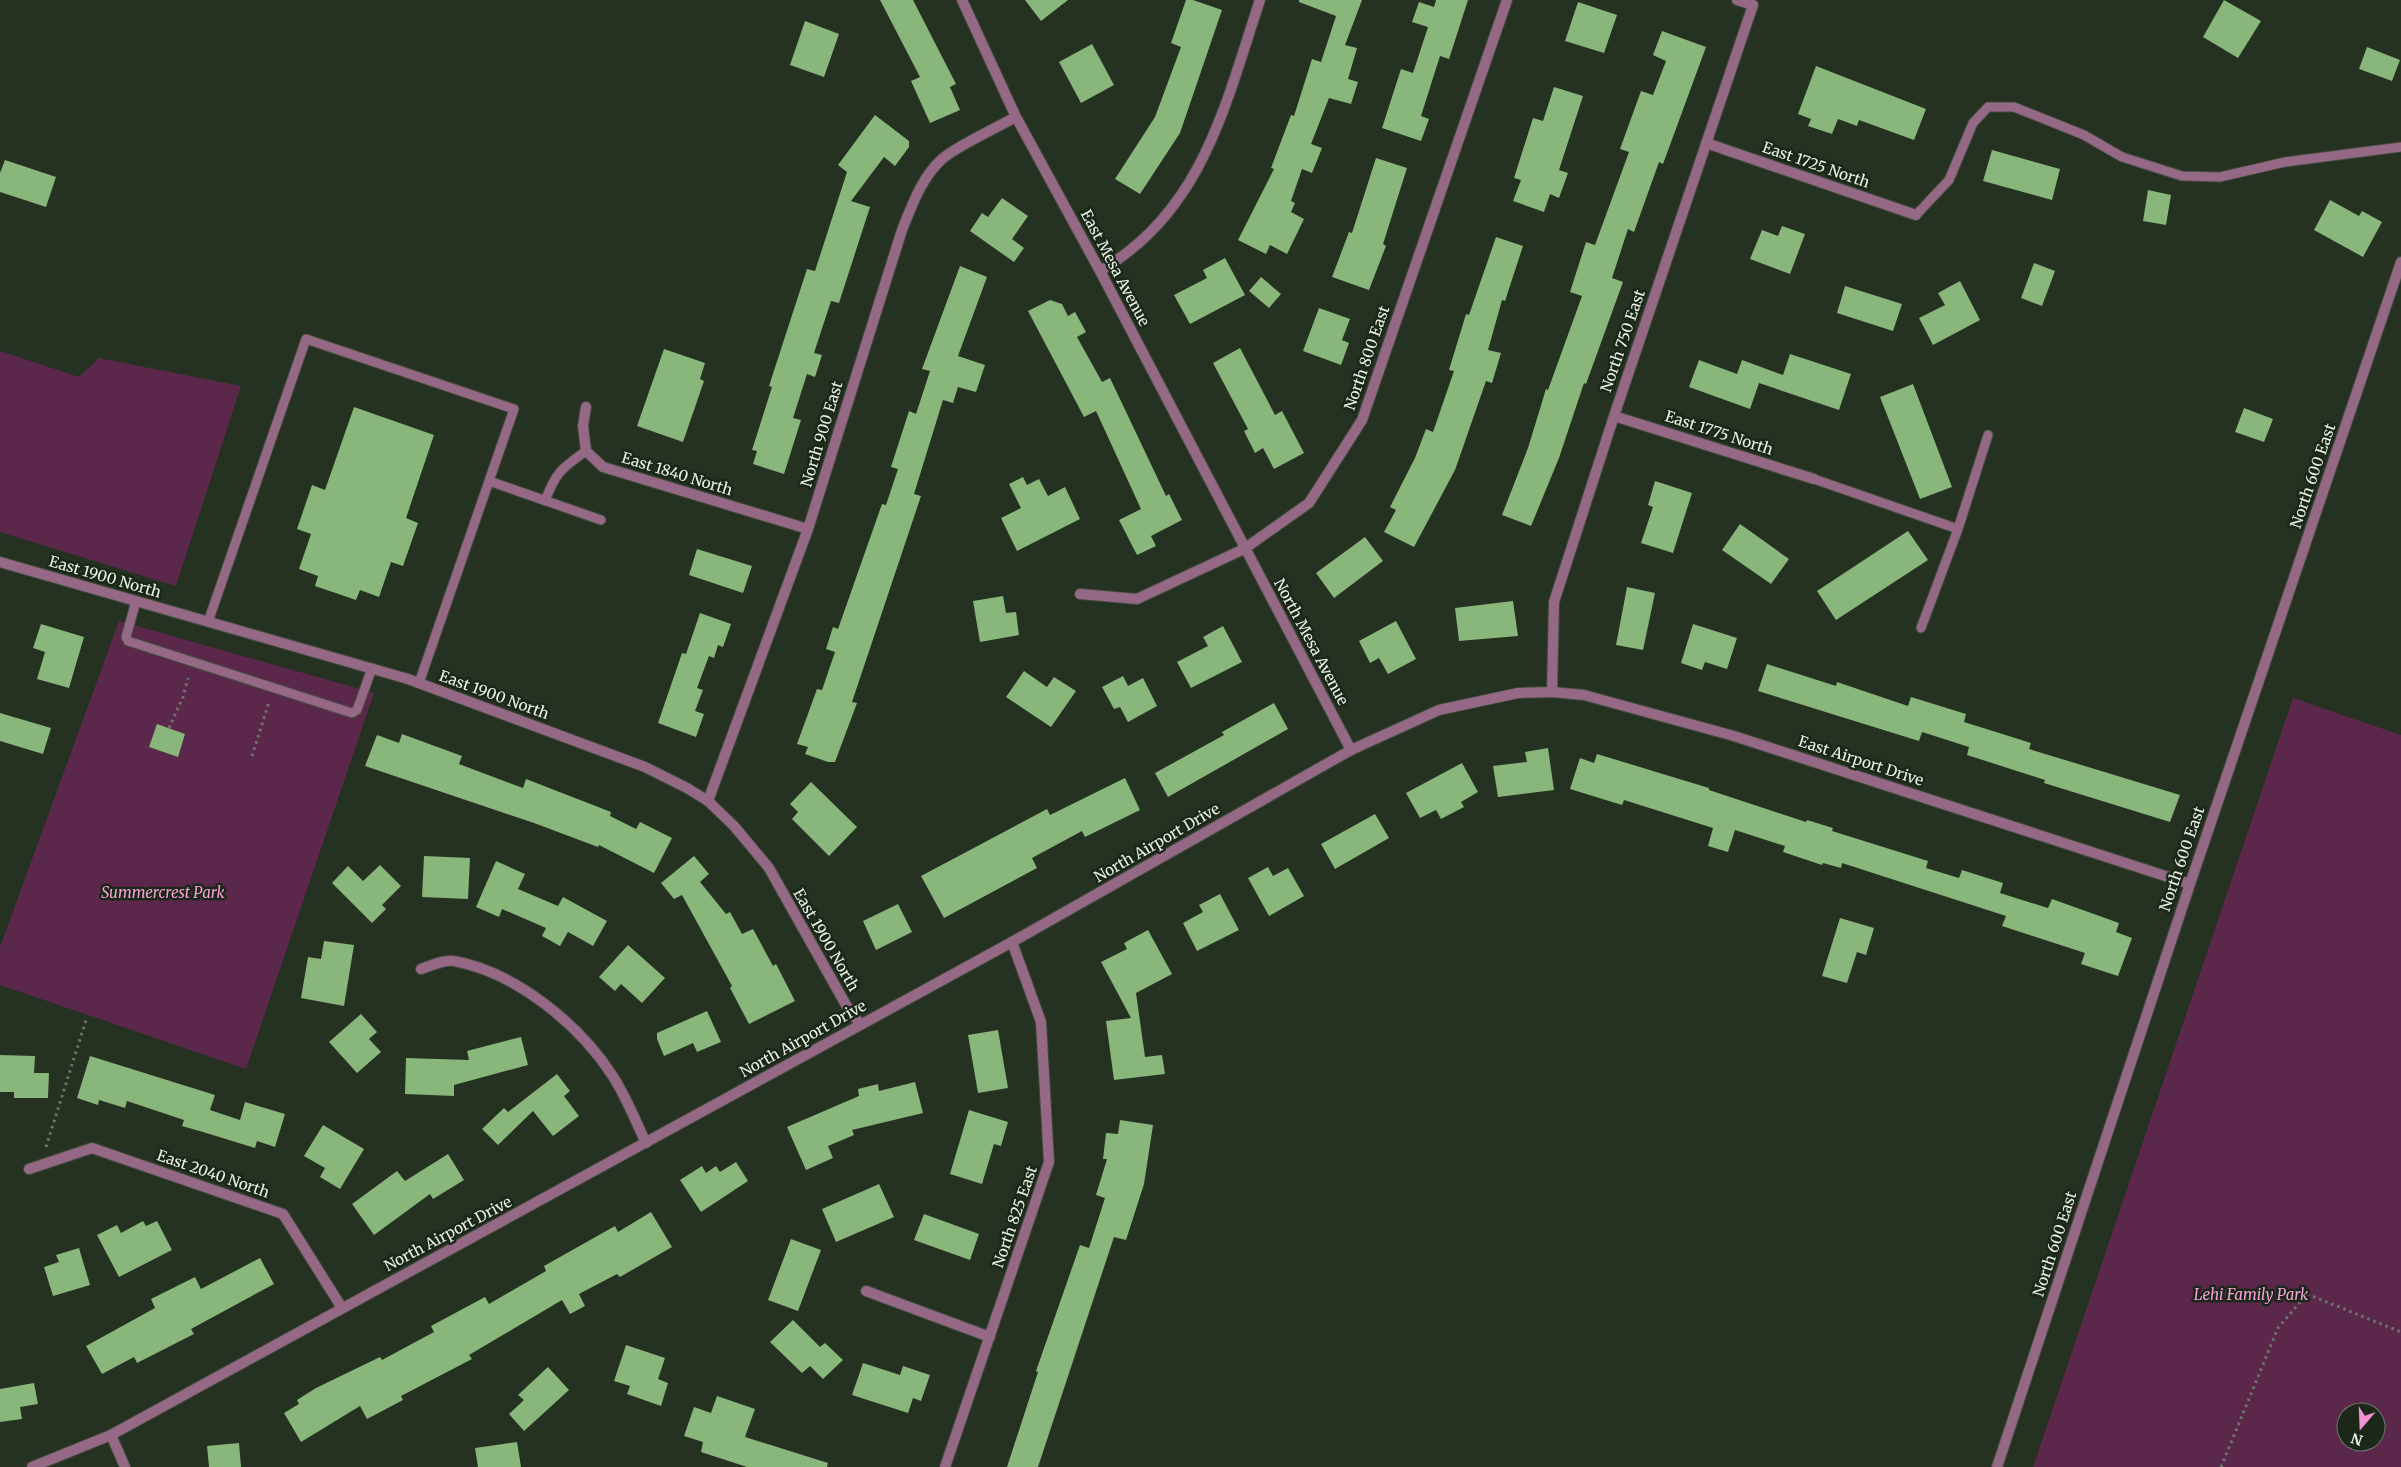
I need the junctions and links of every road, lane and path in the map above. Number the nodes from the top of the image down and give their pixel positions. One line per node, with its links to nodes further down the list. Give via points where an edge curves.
1 (962, 0): 5 (street, East Mesa Avenue)
2 (1260, 0): 10 (street, via 1212,142 1192,181 1167,215 1123,257)
3 (1507, 0): 21 (street, North 800 East, via 1362,420 1309,503)
4 (1737, 0): 6 (street, North 750 East, via 1753,5)
5 (1016, 117): 10 (street, East Mesa Avenue); 19 (street, North 900 East, via 942,158 916,198 902,230)
6 (1706, 143): 8 (street, East 1725 North); 12 (street, North 750 East)
7 (2401, 148): 8 (lane, via 2285,162 2220,178 2182,176 2122,157 2050,120 2014,107 1988,107 1973,123 1949,180)
8 (1916, 214)
9 (2401, 262): 37 (street, North 600 East)
10 (1100, 271): 21 (street, East Mesa Avenue)
11 (586, 407): 14 (street, via 583,426)
12 (1614, 416): 15 (street, East 1775 North); 30 (street, North 750 East, via 1554,602)
13 (1988, 435): 20 (lane)
14 (586, 451): 17 (lane, via 561,469); 19 (street, East 1840 North, via 603,467)
15 (1814, 479): 20 (lane)
16 (489, 481): 17 (lane); 25 (lane, via 514,409 306,339); 29 (lane)
17 (545, 501): 18 (lane)
18 (601, 520)
19 (808, 529): 36 (street, North 900 East)
20 (1958, 529): 26 (lane)
21 (1244, 549): 23 (street, North 800 East, via 1137,599); 34 (street, North Mesa Avenue)
22 (0, 562): 24 (street, East 1900 North)
23 (1080, 594)
24 (136, 601): 25 (street, East 1900 North); 27 (lane, via 126,637 128,641 352,713 357,710)
25 (208, 622): 27 (street, East 1900 North)
26 (1922, 628)
27 (372, 668): 29 (street, East 1900 North)
28 (188, 678): 33 (path)
29 (419, 683): 36 (street, East 1900 North, via 645,767)
30 (1552, 692): 31 (street, East Airport Drive); 37 (street, East Airport Drive, via 1584,695 1734,736)
31 (1518, 693): 34 (street, North Airport Drive, via 1439,710)
32 (269, 702): 35 (path)
33 (169, 728)
34 (1351, 750): 38 (street, North Airport Drive)
35 (252, 756)
36 (708, 801): 41 (street, East 1900 North, via 750,843 769,868)
37 (2190, 884): 53 (street, North 600 East)
38 (1012, 942): 41 (street, North Airport Drive); 48 (street, North 825 East, via 1041,1022 1049,1162)
39 (421, 969): 42 (street, via 452,960 493,974 542,1002 574,1028 612,1075)
40 (87, 1017): 43 (path)
41 (860, 1024): 42 (street, North Airport Drive)
42 (646, 1143): 46 (street, North Airport Drive)
43 (41, 1165): 44 (street, East 2040 North); 46 (street, East 2040 North, via 92,1148 283,1214)
44 (29, 1169)
45 (866, 1291): 48 (street)
46 (342, 1308): 49 (street, North Airport Drive)
47 (2401, 1332): 54 (path, via 2308,1294 2278,1328)
48 (990, 1337): 52 (street, North 825 East)
49 (111, 1435): 50 (street); 51 (street)
50 (32, 1467)
51 (125, 1467)
52 (945, 1467)
53 (1997, 1467)
54 (2221, 1467)

